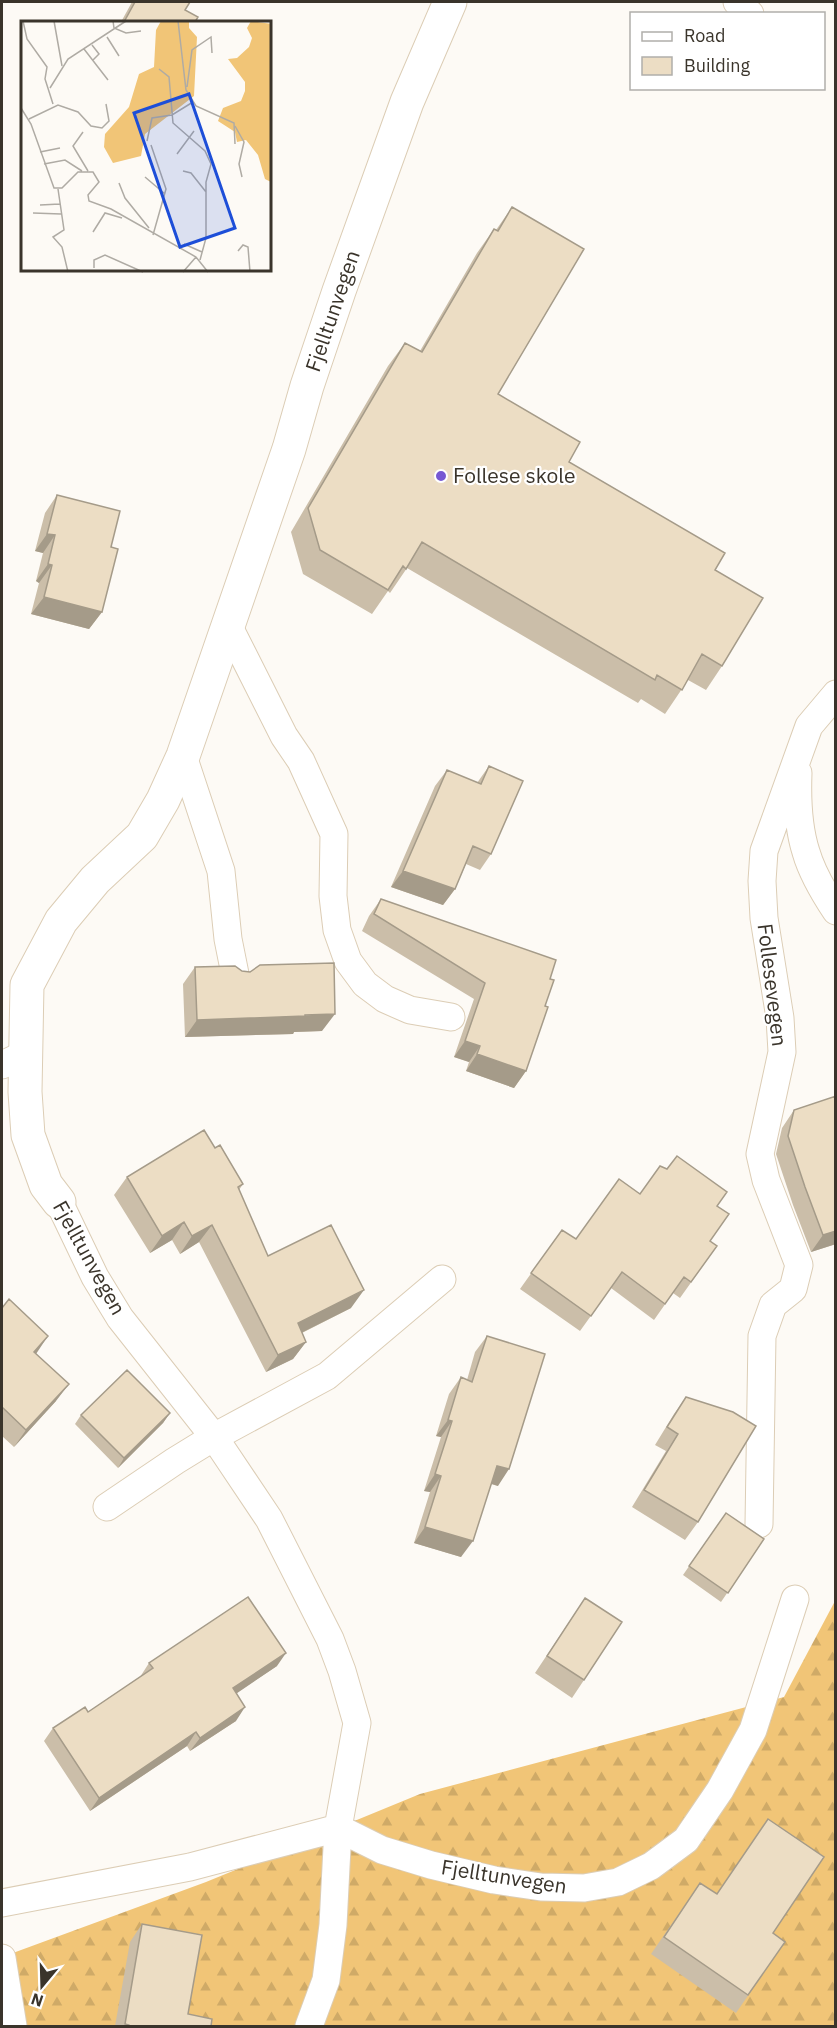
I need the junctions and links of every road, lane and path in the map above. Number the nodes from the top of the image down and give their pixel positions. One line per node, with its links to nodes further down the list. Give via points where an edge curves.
1 (450, 2): 2 (street, Fjelltunvegen, via 407,102 339,291)
2 (228, 625): 5 (street, Fjelltunvegen); 8 (lane, via 334,834 333,896 337,930 348,961 365,984 385,999 410,1010)
3 (836, 694): 4 (lane, Follesevegen, via 809,726)
4 (798, 754): 6 (lane, Follesevegen, via 797,802 806,852); 14 (lane, Follesevegen, via 764,851 762,881 782,1052 760,1154 799,1265 793,1289 773,1305 762,1336)
5 (183, 756): 7 (lane, via 221,872); 9 (street, Fjelltunvegen, via 142,836 95,880 61,921 27,985)
6 (836, 911)
7 (235, 974)
8 (451, 1017)
9 (13, 1059): 10 (street, Fjelltunvegen, via 25,1092 28,1135 46,1185)
10 (59, 1202): 12 (lane, Fjelltunvegen, via 95,1278 120,1318)
11 (442, 1279): 12 (lane, via 327,1376)
12 (214, 1437): 13 (lane); 16 (lane, Fjelltunvegen, via 268,1519 330,1639 342,1671 357,1723)
13 (107, 1507)
14 (759, 1524)
15 (795, 1599): 16 (lane, Fjelltunvegen, via 753,1730 737,1760 686,1840 651,1866 618,1882 584,1888 542,1887 431,1865 382,1850)
16 (338, 1828): 17 (lane, via 190,1867); 20 (lane, Fjelltunvegen, via 326,1980)
17 (2, 1903)
18 (2, 1958): 19 (lane)
19 (13, 2026)
20 (309, 2026)

